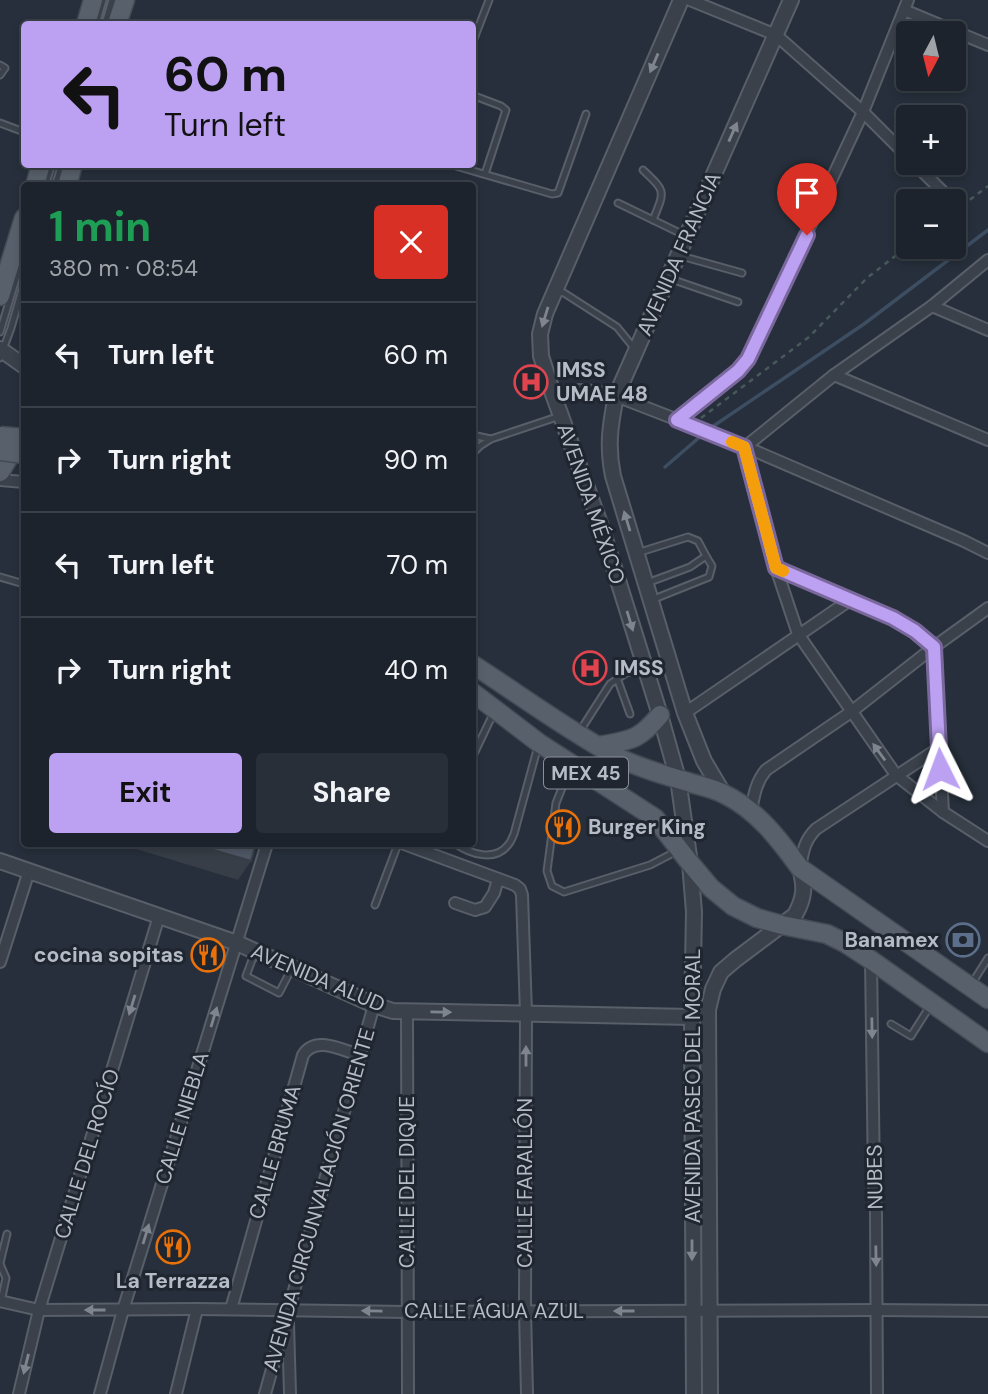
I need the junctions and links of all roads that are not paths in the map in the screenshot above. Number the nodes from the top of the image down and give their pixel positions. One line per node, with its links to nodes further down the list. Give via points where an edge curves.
1 (93, 0): 10 (main road)
2 (103, 0): 11 (lane)
3 (113, 0): 12 (lane)
4 (125, 0): 13 (main road)
5 (489, 0): 14 (lane)
6 (681, 0): 39 (street, AVENIDA MÉXICO, one-way to 39)
7 (690, 0): 15 (street)
8 (791, 0): 15 (street, AVENIDA FRANCIA)
9 (906, 5): 16 (street); 20 (street)
10 (87, 21)
11 (97, 21)
12 (106, 21)
13 (118, 21)
14 (476, 34)
15 (776, 35): 20 (street); 33 (street, AVENIDA FRANCIA, one-way to 15)
16 (988, 45)
17 (0, 65): 18 (lane, via 5,68)
18 (0, 75)
19 (476, 97): 27 (lane, via 506,110)
20 (863, 112): 24 (street); 53 (street, via 748,359)
21 (586, 114): 27 (lane, via 558,193)
22 (0, 123): 23 (lane)
23 (21, 131)
24 (896, 145)
25 (463, 168): 27 (lane)
26 (643, 170): 31 (lane, via 660,186 662,198)
27 (485, 174)
28 (926, 175): 29 (street)
29 (940, 189)
30 (618, 203): 31 (lane)
31 (653, 220): 33 (lane)
32 (21, 228): 41 (main road)
33 (686, 237): 34 (street, AVENIDA FRANCIA)
34 (679, 255): 37 (lane); 38 (street, AVENIDA FRANCIA)
35 (988, 260): 43 (street)
36 (21, 262): 45 (lane)
37 (742, 273)
38 (668, 278): 42 (lane); 46 (street, AVENIDA FRANCIA)
39 (555, 290): 46 (lane, via 617,327); 50 (street, AVENIDA MÉXICO, one-way to 50, via 540,334 541,356)
40 (21, 293): 47 (lane)
41 (0, 296)
42 (738, 302)
43 (932, 306): 44 (street); 49 (street)
44 (988, 330)
45 (0, 332)
46 (636, 351): 51 (street, AVENIDA FRANCIA)
47 (1, 352): 48 (street)
48 (21, 364)
49 (834, 375): 59 (street); 60 (street)
50 (553, 394): 51 (street, via 582,389); 52 (street, AVENIDA MÉXICO)
51 (616, 396): 53 (street); 67 (street, AVENIDA FRANCIA, one-way to 51, via 610,462 608,444)
52 (561, 416): 58 (lane); 80 (street, AVENIDA MÉXICO, one-way to 80)
53 (680, 418): 60 (street)
54 (21, 435): 64 (main road)
55 (0, 436): 57 (main road, bridge)
56 (476, 436): 58 (lane)
57 (21, 438)
58 (491, 439): 61 (lane)
59 (988, 440)
60 (744, 447): 68 (street); 70 (street)
61 (476, 450)
62 (0, 451): 63 (main road, bridge)
63 (21, 454)
64 (0, 472)
65 (0, 480): 66 (street)
66 (21, 482)
67 (636, 553): 69 (lane, via 688,537 698,541); 73 (street, AVENIDA FRANCIA)
68 (988, 553)
69 (706, 556): 73 (lane); 74 (lane, via 712,566 709,578)
70 (776, 568): 75 (street); 77 (street)
71 (0, 577): 72 (lane)
72 (21, 583)
73 (646, 583): 74 (street, AVENIDA FRANCIA)
74 (651, 600): 85 (street, AVENIDA FRANCIA)
75 (850, 600): 77 (street); 78 (street, via 893,618)
76 (988, 608): 78 (street)
77 (798, 634): 84 (street); 85 (street)
78 (934, 647): 84 (street); 91 (street)
79 (476, 667): 88 (main road, MEX 45)
80 (645, 668): 81 (lane); 87 (street, AVENIDA MÉXICO)
81 (617, 678): 86 (lane); 88 (lane)
82 (476, 695): 83 (main road, MEX 45)
83 (495, 709): 89 (main road, MEX 45); 92 (lane)
84 (851, 712): 94 (street, one-way to 84); 97 (street, via 766,770 755,789)
85 (685, 713): 96 (street, AVENIDA FRANCIA)
86 (630, 715)
87 (660, 715): 90 (main road, via 639,736); 95 (street, AVENIDA MÉXICO)
88 (578, 733): 90 (main road, MEX 45)
89 (539, 743): 93 (main road, MEX 45); 103 (lane, via 508,846 496,854 481,855)
90 (599, 746): 95 (main road, MEX 45)
91 (939, 748): 94 (street); 98 (street)
92 (476, 749)
93 (576, 766): 104 (main road, MEX 45, via 655,818); 104 (lane, via 556,803 547,871 552,886 564,892)
94 (896, 775): 98 (street); 106 (street, via 816,829 804,845)
95 (678, 779): 96 (main road, MEX 45); 104 (street, AVENIDA PASEO DEL MORAL)
96 (723, 793): 97 (main road, MEX 45)
97 (751, 811): 106 (main road, MEX 45)
98 (943, 811): 99 (street)
99 (988, 841)
100 (266, 847): 113 (street, CALLE NIEBLA)
101 (397, 847): 110 (lane)
102 (412, 847): 108 (street)
103 (460, 847)
104 (685, 856): 112 (main road, MEX 45, via 733,906); 125 (street, AVENIDA PASEO DEL MORAL, via 694,912)
105 (0, 862): 107 (street, AVENIDA ALUD)
106 (800, 868): 112 (street, AVENIDA PASEO DEL MORAL, via 804,885 800,906); 119 (main road, MEX 45)
107 (29, 871): 111 (street, AVENIDA ALUD); 117 (street)
108 (498, 879): 109 (street, via 485,907 475,910); 124 (street, CALLE FARALLÓN, via 515,885 522,895)
109 (454, 903)
110 (376, 905)
111 (159, 916): 113 (street, AVENIDA ALUD); 135 (street, CALLE DEL ROCÍO, one-way to 135)
112 (782, 925): 116 (main road, MEX 45, via 827,934); 141 (street, AVENIDA PASEO DEL MORAL, via 722,972 708,1010)
113 (237, 943): 114 (street, AVENIDA ALUD); 136 (street, CALLE NIEBLA, one-way to 113)
114 (256, 952): 118 (street, AVENIDA ALUD); 118 (lane, via 246,976 279,993)
115 (988, 958): 119 (lane)
116 (871, 960): 121 (main road, MEX 45); 139 (street, NUBES, one-way to 139)
117 (0, 962)
118 (292, 968): 122 (street, AVENIDA ALUD)
119 (970, 986): 120 (main road, MEX 45)
120 (988, 999)
121 (931, 1003): 126 (lane, via 911,1037); 127 (main road, MEX 45)
122 (374, 1005): 123 (street, AVENIDA ALUD); 128 (street, AVENIDA CIRCUNVALACIÓN ORIENTE)
123 (407, 1012): 124 (street, AVENIDA ALUD, one-way to 124); 143 (street, CALLE DEL DIQUE)
124 (526, 1013): 125 (street, AVENIDA ALUD); 138 (street, CALLE FARALLÓN, one-way to 124)
125 (692, 1017): 140 (street, AVENIDA PASEO DEL MORAL, one-way to 140)
126 (891, 1024)
127 (988, 1043): 129 (street)
128 (359, 1055): 134 (street, CALLE BRUMA, via 323,1044 307,1048 303,1055); 137 (street, AVENIDA CIRCUNVALACIÓN ORIENTE)
129 (988, 1057)
130 (7, 1234): 131 (lane)
131 (0, 1264): 132 (lane, via 6,1278)
132 (0, 1301): 135 (street, CALLE ÁGUA AZUL)
133 (197, 1309): 134 (street, CALLE ÁGUA AZUL); 136 (street, CALLE ÁGUA AZUL); 146 (street)
134 (231, 1309): 137 (street, CALLE ÁGUA AZUL)
135 (39, 1310): 136 (street, CALLE ÁGUA AZUL, one-way to 135); 144 (street, CALLE DEL ROCÍO, one-way to 144)
136 (123, 1310): 145 (street, CALLE NIEBLA)
137 (288, 1310): 143 (street, CALLE ÁGUA AZUL, one-way to 137); 147 (street, AVENIDA CIRCUNVALACIÓN ORIENTE); 148 (street)
138 (525, 1310): 140 (street, CALLE ÁGUA AZUL, one-way to 138); 143 (street, CALLE ÁGUA AZUL); 150 (street, CALLE FARALLÓN)
139 (877, 1310): 141 (street, CALLE ÁGUA AZUL); 142 (street, CALLE ÁGUA AZUL); 153 (street, NUBES)
140 (692, 1311): 141 (street, CALLE ÁGUA AZUL); 151 (street, AVENIDA PASEO DEL MORAL)
141 (710, 1311): 152 (street, AVENIDA PASEO DEL MORAL)
142 (988, 1311)
143 (407, 1312): 149 (street, CALLE DEL DIQUE)
144 (19, 1394)
145 (100, 1394)
146 (176, 1394)
147 (265, 1394)
148 (290, 1394)
149 (408, 1394)
150 (527, 1394)
151 (694, 1394)
152 (710, 1394)
153 (877, 1394)

